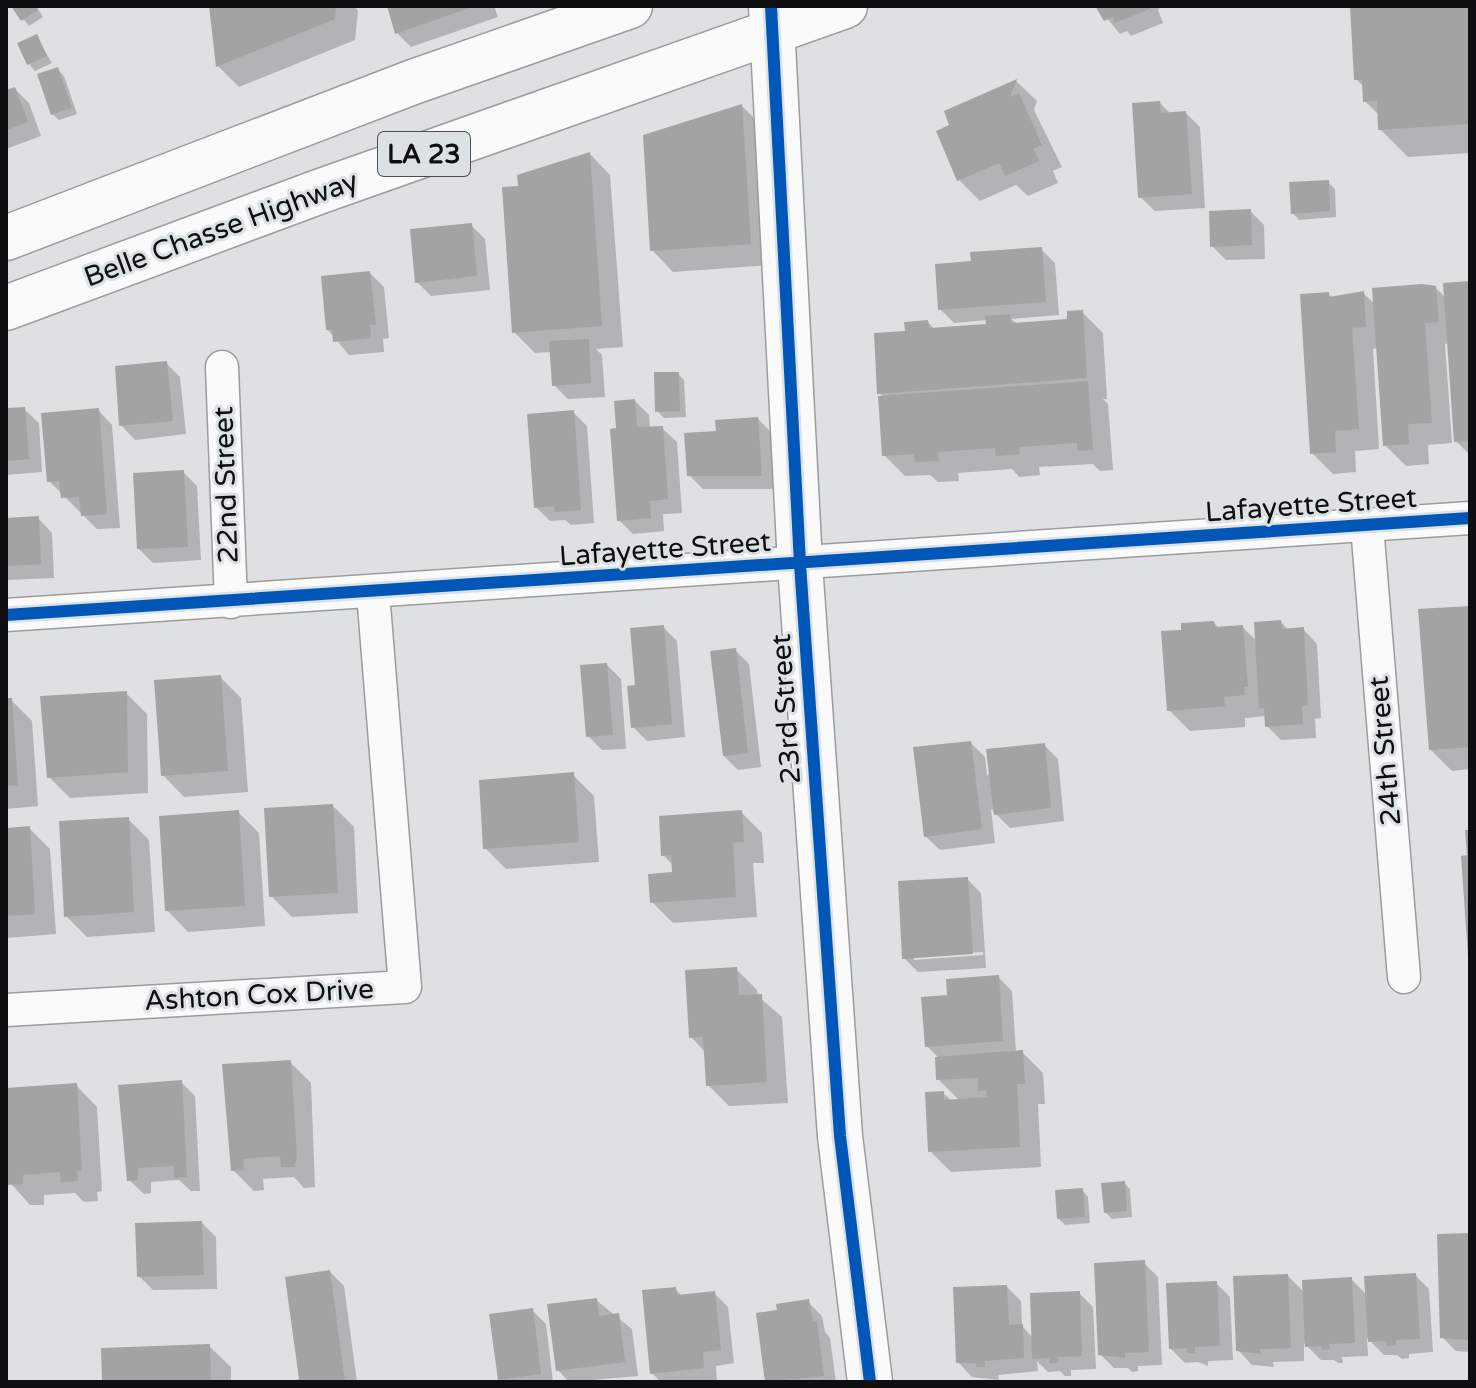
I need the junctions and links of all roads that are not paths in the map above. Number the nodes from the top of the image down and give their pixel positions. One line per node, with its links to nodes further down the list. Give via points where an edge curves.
1 (630, 6): 4 (main road, LA 23, via 413,82)
2 (845, 6): 3 (main road, Belle Chasse Highway / LA 23)
3 (772, 19): 5 (main road, Belle Chasse Highway / LA 23); 9 (main road, 23rd Street)
4 (6, 238)
5 (6, 308)
6 (222, 367): 11 (street, 22nd Street)
7 (1470, 518): 8 (street, Lafayette Street)
8 (1367, 526): 9 (street, Lafayette Street); 13 (street, 24th Street)
9 (800, 564): 10 (street, Lafayette Street); 15 (main road, 23rd Street, via 840,1136)
10 (373, 593): 11 (street, Lafayette Street); 14 (street, Ashton Cox Drive, via 405,987)
11 (231, 602): 12 (street, Lafayette Street)
12 (6, 615)
13 (1404, 977)
14 (6, 1010)
15 (870, 1382)

